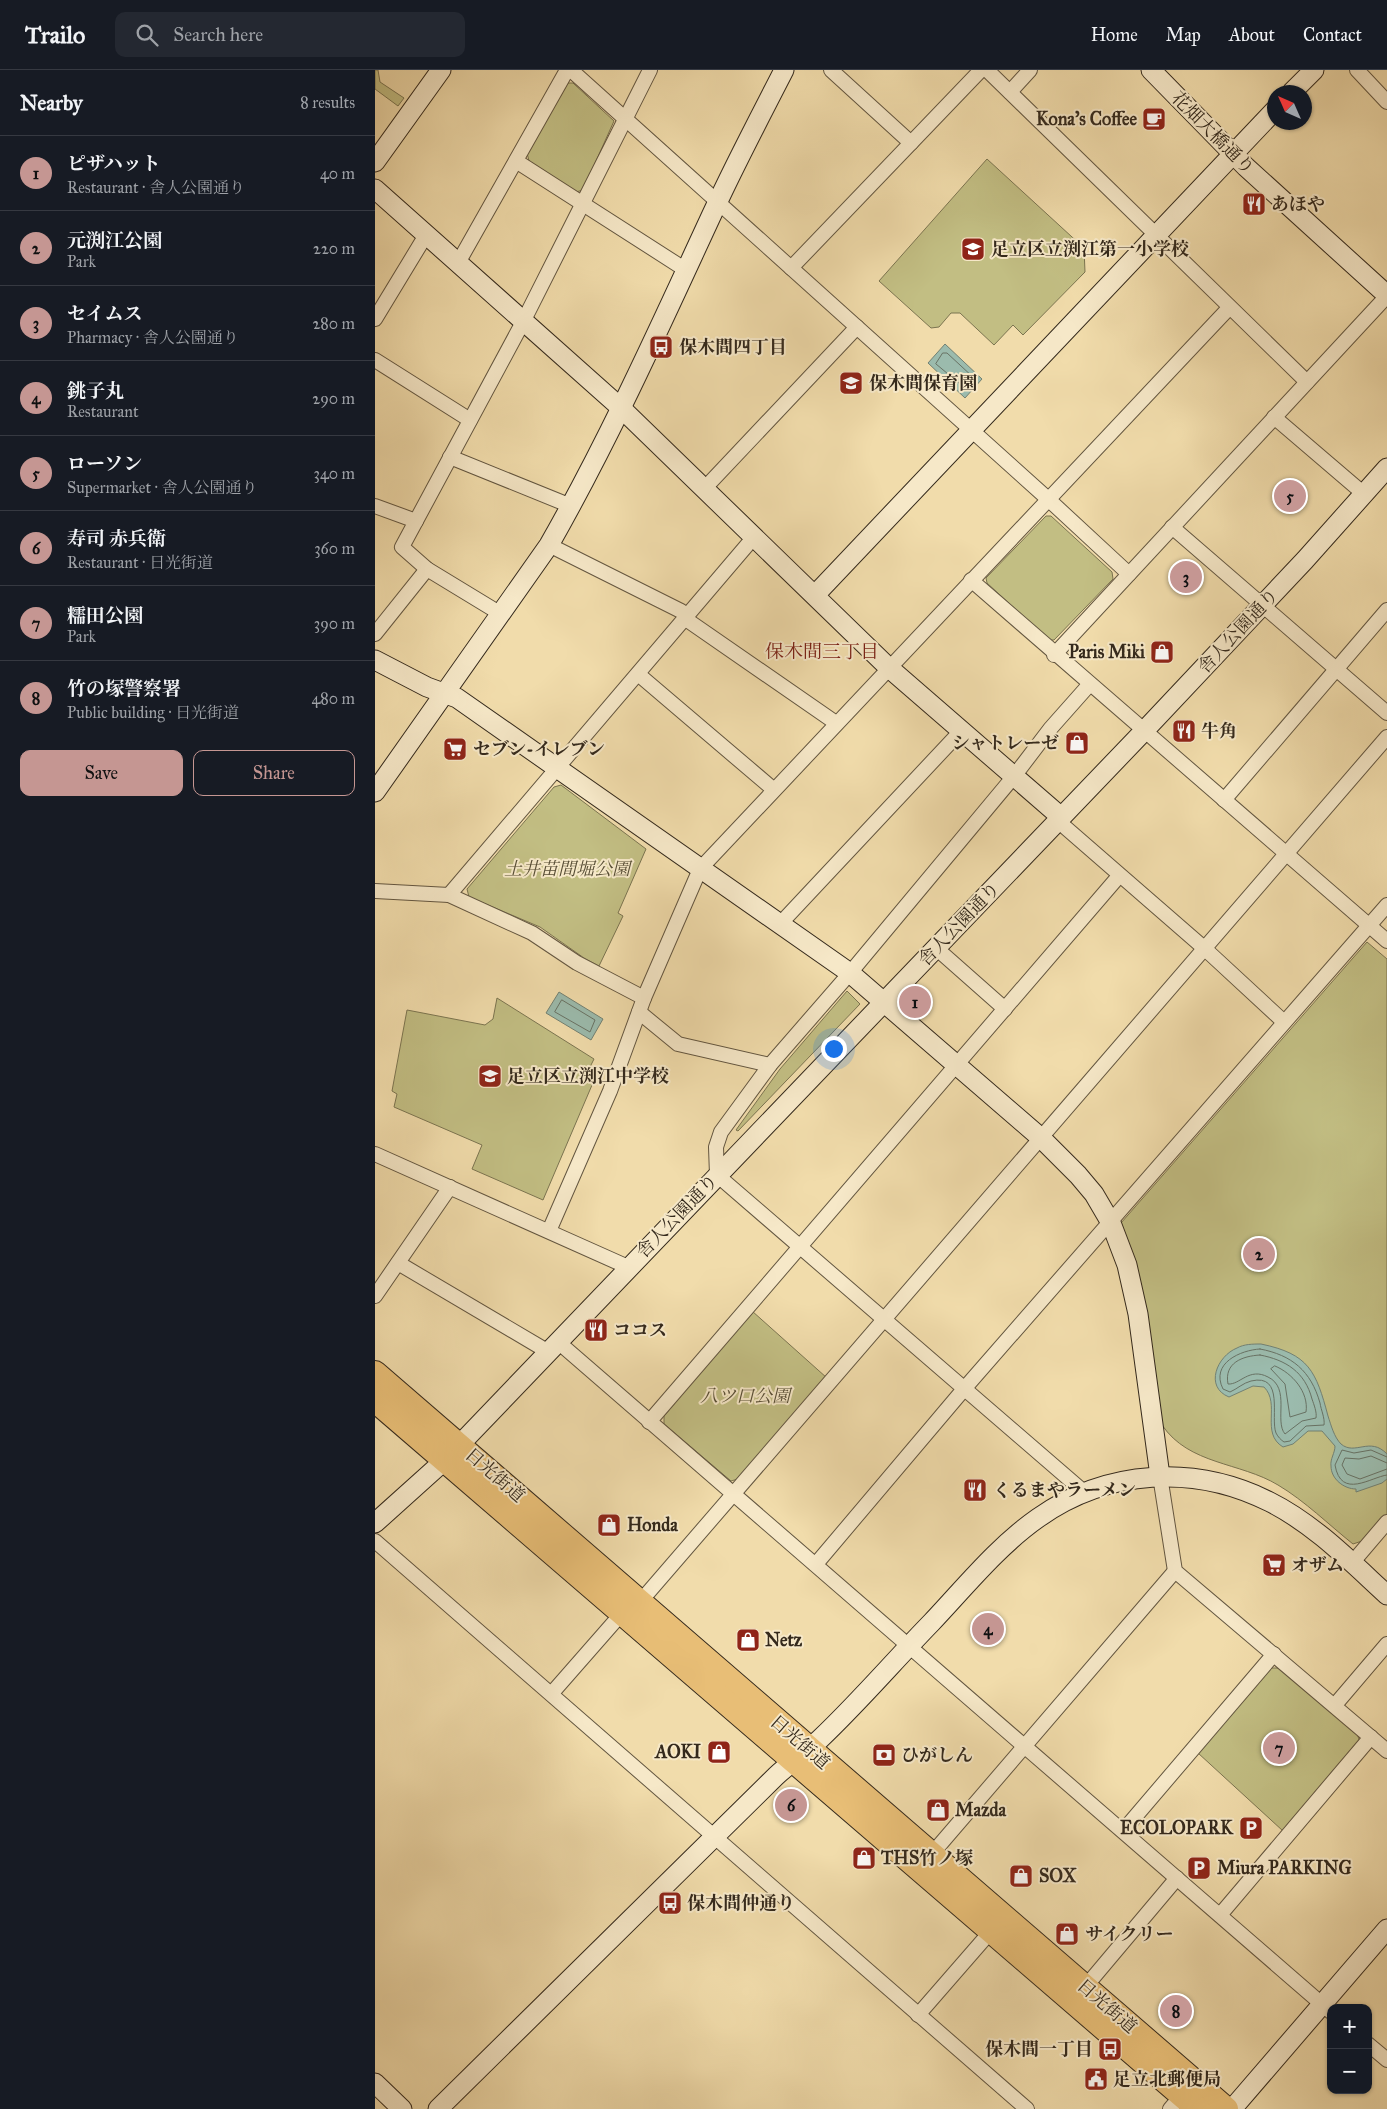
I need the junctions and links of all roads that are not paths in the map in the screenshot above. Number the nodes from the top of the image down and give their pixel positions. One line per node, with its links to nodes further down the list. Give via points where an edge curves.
1 (441, 70): 20 (street)
2 (569, 70): 16 (street); 19 (street)
3 (650, 70): 16 (street)
4 (784, 70): 22 (street)
5 (831, 70): 17 (street)
6 (981, 70): 17 (street)
7 (987, 70): 13 (street)
8 (1030, 70): 13 (street)
9 (1151, 70): 18 (street, 花畑大橋通り)
10 (1314, 70): 12 (street)
11 (1357, 70): 14 (street)
12 (1299, 85)
13 (1010, 92): 25 (street)
14 (1387, 102)
15 (1267, 119): 18 (street)
16 (624, 120): 22 (street); 23 (street)
17 (911, 143): 27 (street)
18 (1233, 154): 25 (street); 29 (street, 花畑大橋通り)
19 (516, 161): 23 (street); 26 (street)
20 (375, 162)
21 (375, 189): 24 (street)
22 (717, 203): 27 (street); 28 (street)
23 (583, 204): 28 (street); 32 (street)
24 (426, 235): 26 (street); 31 (street)
25 (1157, 235): 30 (street); 39 (street)
26 (458, 264): 32 (street)
27 (791, 268): 33 (street)
28 (686, 270): 36 (street)
29 (1387, 295): 35 (street)
30 (1229, 308): 35 (street); 44 (street)
31 (375, 319)
32 (523, 322): 36 (street); 38 (street)
33 (857, 327): 39 (street); 42 (street)
34 (375, 360): 38 (street)
35 (1307, 382): 37 (street)
36 (621, 408): 42 (street); 46 (street)
37 (1274, 417): 43 (street); 48 (street)
38 (470, 420): 40 (street)
39 (972, 430): 44 (street); 54 (street)
40 (450, 457): 46 (street); 47 (street)
41 (1387, 468): 43 (street, 舎人公園通り)
42 (704, 488): 49 (street)
43 (1364, 494): 55 (street, 舎人公園通り)
44 (1048, 499): 52 (street); 53 (street)
45 (375, 506): 47 (street)
46 (571, 506): 50 (street)
47 (416, 521): 51 (street, via 402,547)
48 (1172, 527): 52 (street); 55 (street)
49 (754, 537): 54 (street); 58 (street)
50 (549, 545): 57 (street); 58 (street)
51 (427, 569): 57 (street); 59 (street)
52 (1129, 574): 60 (street)
53 (971, 580): 60 (street); 62 (street)
54 (815, 595): 62 (street)
55 (1263, 606): 63 (street); 70 (street, 舎人公園通り)
56 (1387, 610): 63 (street)
57 (501, 614): 66 (street)
58 (686, 616): 64 (street); 68 (street, via 690,622)
59 (375, 634)
60 (1054, 654): 65 (street)
61 (375, 660): 66 (street)
62 (889, 667): 68 (street); 69 (street)
63 (1336, 669): 67 (street); 76 (street)
64 (638, 674): 72 (street); 74 (street)
65 (1089, 685): 70 (street); 73 (street)
66 (445, 694): 72 (street, via 457,698); 75 (street)
67 (1387, 713)
68 (836, 723): 74 (street)
69 (961, 730): 73 (street); 84 (street)
70 (1144, 731): 76 (street); 77 (street, 舎人公園通り)
71 (1387, 737): 78 (street)
72 (557, 768): 79 (street); 82 (street)
73 (1015, 775): 77 (street); 89 (street)
74 (773, 789): 79 (street)
75 (375, 792)
76 (1224, 800): 78 (street)
77 (1060, 819): 80 (street); 87 (street, 舎人公園通り)
78 (1287, 854): 85 (street); 88 (street)
79 (700, 869): 84 (street); 90 (street)
80 (1119, 876): 88 (street); 92 (street)
81 (375, 891): 82 (street)
82 (449, 896): 90 (street, via 533,933 577,963)
83 (1387, 905): 85 (street)
84 (781, 924): 89 (street)
85 (1369, 925): 86 (street); 94 (street)
86 (1387, 941)
87 (936, 948): 91 (street, 舎人公園通り); 92 (street)
88 (1204, 948): 94 (street); 97 (street)
89 (850, 973): 91 (street); 95 (street)
90 (644, 998): 93 (street)
91 (885, 1001): 96 (street); 99 (street, 舎人公園通り)
92 (1005, 1009): 96 (street)
93 (639, 1012): 95 (street, via 678,1044); 102 (street, via 610,1091)
94 (1283, 1022): 101 (street)
95 (770, 1065): 99 (street, via 721,1132 716,1147)
96 (958, 1065): 97 (street); 103 (street)
97 (1041, 1138): 101 (street, via 1094,1194); 107 (street)
98 (375, 1154): 100 (street)
99 (717, 1175): 103 (street); 105 (street, 舎人公園通り)
100 (450, 1188): 102 (street); 104 (street)
101 (1111, 1223): 110 (street); 114 (street, via 1127,1265 1138,1314)
102 (549, 1231): 105 (street)
103 (801, 1247): 107 (street); 112 (street)
104 (398, 1263): 106 (street); 108 (street)
105 (628, 1267): 108 (street, 舎人公園通り)
106 (375, 1296)
107 (884, 1319): 110 (street); 116 (street)
108 (552, 1346): 112 (street); 113 (street, 舎人公園通り)
109 (375, 1373): 113 (highway, 日光街道)
110 (964, 1389): 115 (street); 121 (street)
111 (377, 1406): 113 (highway, 日光街道)
112 (649, 1422): 116 (street)
113 (452, 1452): 117 (street, 舎人公園通り); 124 (highway, 日光街道)
114 (1160, 1476): 115 (street, via 1113,1483); 120 (street, via 1208,1480 1252,1493 1293,1515); 122 (street)
115 (1084, 1492): 126 (street, via 1021,1531)
116 (735, 1494): 121 (street); 124 (street)
117 (378, 1515)
118 (1387, 1522): 120 (street)
119 (375, 1541): 128 (street)
120 (1352, 1563): 123 (street)
121 (815, 1564): 126 (street)
122 (1175, 1571): 127 (street); 131 (street)
123 (1387, 1595)
124 (632, 1607): 128 (street); 133 (highway, 日光街道)
125 (1387, 1644): 129 (street)
126 (909, 1646): 131 (street); 133 (street)
127 (1274, 1654): 129 (street); 134 (street)
128 (552, 1694): 135 (street)
129 (1335, 1705): 130 (street)
130 (1371, 1736): 132 (street); 138 (street)
131 (1026, 1746): 134 (street); 136 (street)
132 (1387, 1750)
133 (801, 1754): 135 (street); 136 (highway, 日光街道); 140 (highway, 日光街道)
134 (1123, 1831): 137 (street)
135 (713, 1838): 143 (street); 149 (street)
136 (931, 1854): 141 (highway, 日光街道)
137 (1177, 1878): 138 (street); 141 (street)
138 (1220, 1915): 142 (street)
139 (1387, 1929): 142 (street)
140 (992, 1930): 141 (highway, 日光街道); 143 (street)
141 (1080, 1994): 147 (highway, 日光街道); 151 (highway, 日光街道)
142 (1326, 2008): 152 (street)
143 (918, 2015): 150 (street)
144 (1372, 2047): 145 (street)
145 (1387, 2060)
146 (375, 2083): 148 (street)
147 (1183, 2104)
148 (402, 2109)
149 (438, 2109)
150 (1027, 2109)
151 (1226, 2109)
152 (1232, 2109)

